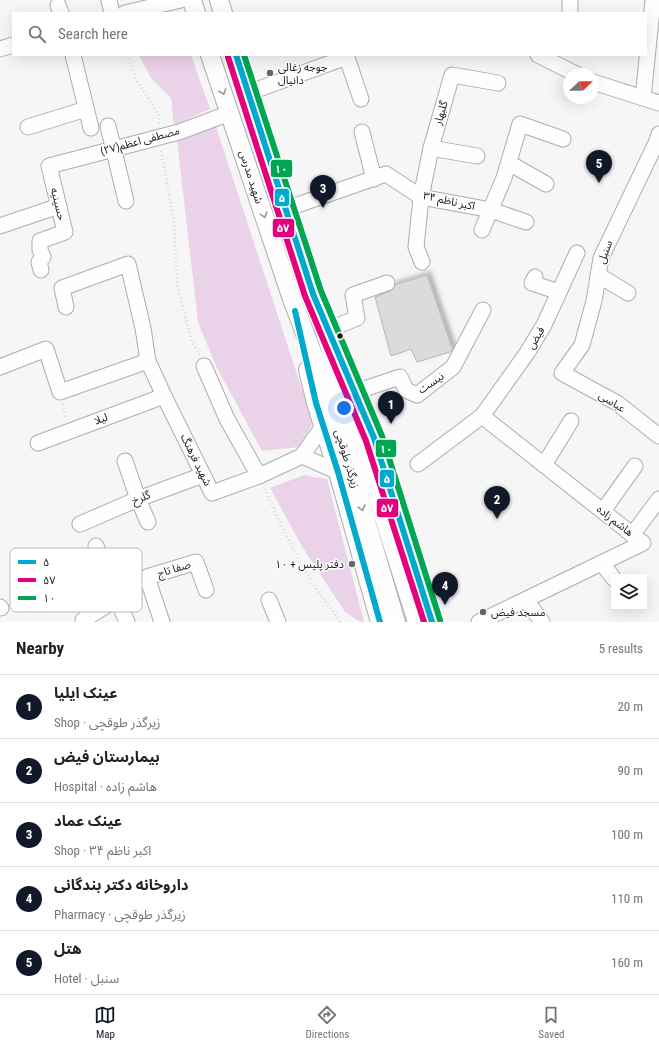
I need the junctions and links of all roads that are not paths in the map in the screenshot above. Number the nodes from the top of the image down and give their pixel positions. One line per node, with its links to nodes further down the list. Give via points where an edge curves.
1 (109, 0): 8 (street)
2 (181, 0): 9 (street)
3 (192, 0): 10 (main road)
4 (219, 0): 11 (main road)
5 (229, 0): 12 (main road)
6 (570, 0): 13 (street)
7 (653, 0): 25 (street)
8 (112, 12)
9 (129, 12)
10 (196, 12)
11 (223, 12)
12 (229, 12)
13 (570, 12)
14 (12, 45): 15 (street)
15 (0, 49)
16 (73, 56): 28 (street)
17 (210, 56): 29 (main road, شهید مدرس, one-way to 29)
18 (236, 56): 24 (main road)
19 (346, 56): 24 (street); 26 (street)
20 (540, 56): 21 (street)
21 (564, 68)
22 (498, 83): 36 (street, گلبهار, via 452,75)
23 (599, 84): 25 (street)
24 (248, 94): 46 (main road)
25 (643, 98): 27 (street)
26 (361, 99)
27 (659, 103)
28 (86, 109): 31 (street); 32 (street)
29 (230, 113): 37 (street, مصطفی اعظم(۲۷), via 179,132); 60 (main road, شهید مدرس, one-way to 60)
30 (108, 126): 37 (street)
31 (28, 127)
32 (91, 128)
33 (362, 132): 41 (street)
34 (563, 139): 39 (street, via 520,124)
35 (658, 139): 54 (street, سنبل, via 600,258)
36 (431, 148): 38 (street); 43 (street, گلبهار)
37 (113, 149): 40 (street, مصطفی اعظم(۲۷)); 44 (street)
38 (477, 156)
39 (509, 163): 42 (street); 47 (street)
40 (49, 166): 45 (street, حسینیه)
41 (374, 179): 43 (street, ۳۴ اکبر ناظم, via 386,174); 46 (street, ۳۴ اکبر ناظم)
42 (546, 184)
43 (421, 197): 47 (street, ۳۴ اکبر ناظم); 52 (street, گلبهار, via 416,247)
44 (126, 200)
45 (59, 206): 49 (street); 53 (street, حسینیه, via 65,232 40,241 43,257 39,262)
46 (286, 209): 59 (main road)
47 (491, 210): 48 (street, ۳۴ اکبر ناظم); 50 (street)
48 (526, 222)
49 (0, 226)
50 (482, 230)
51 (577, 253): 57 (street, فیض)
52 (422, 262)
53 (41, 270)
54 (598, 275): 58 (street); 67 (street, سنبل, via 582,345)
55 (535, 277): 57 (street, via 532,283)
56 (387, 283): 63 (street, via 353,295 357,318)
57 (559, 292): 70 (street, فیض, via 544,325 527,353)
58 (628, 293)
59 (313, 294): 63 (main road); 102 (main road, زیرگذر طوقچی)
60 (292, 299): 72 (main road); 101 (main road, زیرگذر طوقچی, one-way to 101, via 329,397)
61 (66, 306): 64 (street, شهید فرهنگ, via 62,288 128,264)
62 (483, 310): 68 (street, نیست, via 453,367 417,395 406,390 400,376)
63 (328, 330): 68 (main road)
64 (148, 361): 66 (street, via 60,392 46,350); 69 (street, شهید فرهنگ)
65 (204, 366): 82 (street, via 227,419)
66 (0, 367)
67 (562, 373): 73 (street, عباسی, via 617,403)
68 (355, 392): 103 (main road, via 374,438)
69 (164, 396): 74 (street, لیلا); 81 (street, شهید فرهنگ)
70 (482, 416): 77 (street, فیض); 78 (street, هاشم زاده)
71 (571, 421): 78 (street)
72 (323, 426): 75 (street); 80 (main road)
73 (659, 436)
74 (38, 442)
75 (302, 456): 80 (street); 82 (street, شهید فرهنگ)
76 (125, 461): 83 (street)
77 (418, 464)
78 (544, 465): 85 (street, هاشم زاده)
79 (635, 466): 85 (street)
80 (338, 472): 100 (main road)
81 (203, 475): 82 (street, شهید فرهنگ, via 212,493); 83 (street, گلرخ)
82 (258, 476)
83 (138, 498): 86 (street); 87 (street, گلرخ)
84 (659, 499): 88 (street)
85 (603, 511): 88 (street, هاشم زاده)
86 (148, 522)
87 (80, 524)
88 (632, 535): 89 (street, هاشم زاده, via 643,543)
89 (602, 563): 90 (street); 93 (street, هاشم زاده)
90 (611, 575)
91 (206, 590): 98 (street, صفا تاج, via 196,562 147,577)
92 (269, 600): 99 (street)
93 (526, 600): 104 (street, هاشم زاده); 105 (street)
94 (95, 612): 96 (street)
95 (123, 612): 97 (street)
96 (82, 620)
97 (127, 622)
98 (162, 622)
99 (278, 622)
100 (380, 622)
101 (396, 622)
102 (417, 622)
103 (432, 622)
104 (479, 622)
105 (542, 622)

